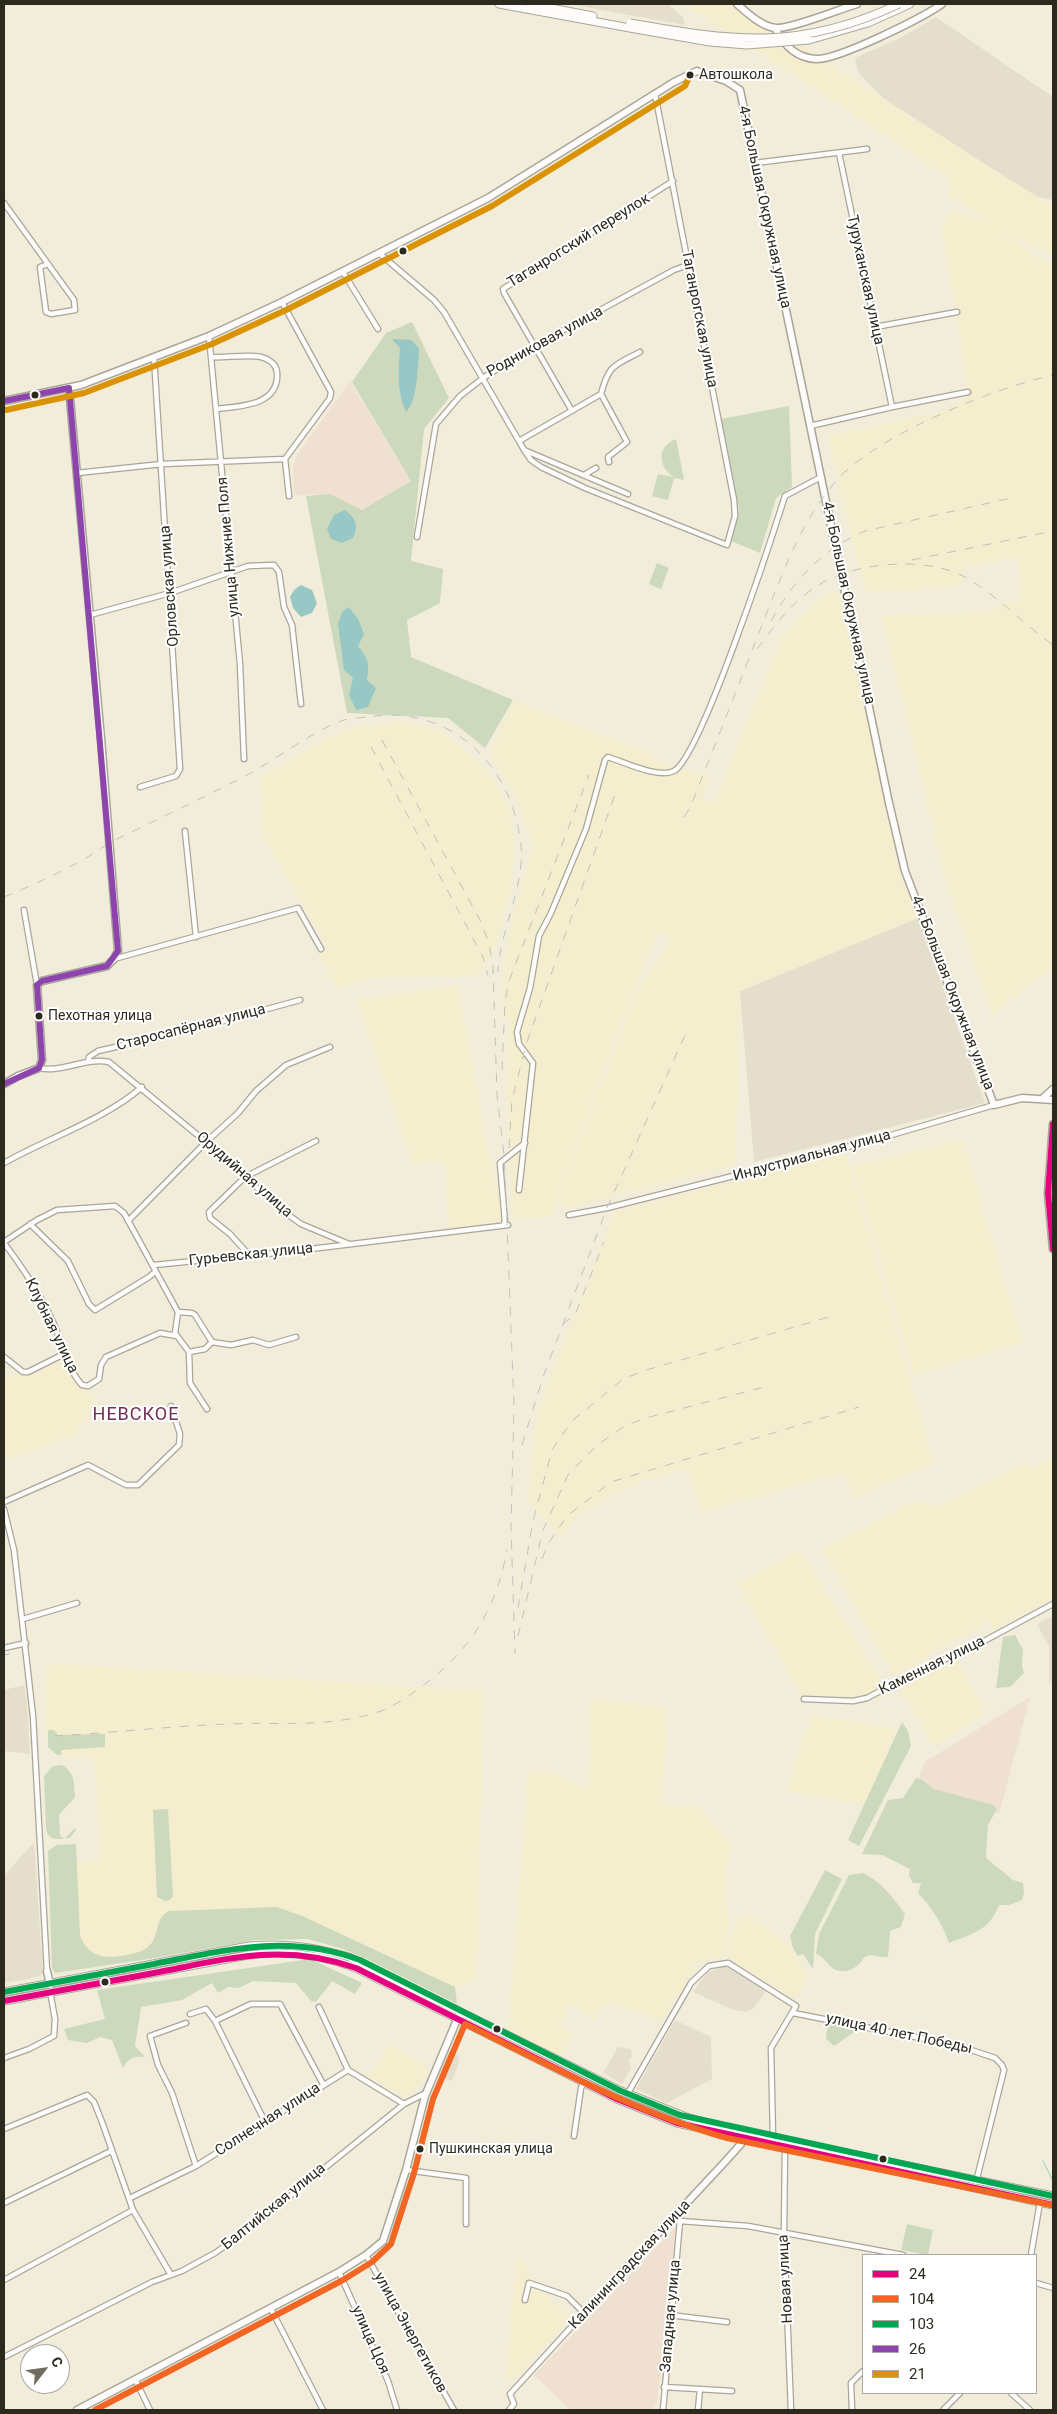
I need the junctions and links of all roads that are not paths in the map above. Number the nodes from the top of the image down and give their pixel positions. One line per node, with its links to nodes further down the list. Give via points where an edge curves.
1 (500, 4): 8 (main road)
2 (530, 4): 8 (main road)
3 (736, 4): 9 (street)
4 (858, 4): 9 (street)
5 (898, 4): 8 (main road, bridge, via 866,19 819,33 782,38 726,38)
6 (910, 4): 8 (main road, bridge, via 841,33 777,44 710,42)
7 (942, 4): 9 (street, via 894,30 815,59 796,52)
8 (630, 26)
9 (778, 28)
10 (655, 94): 13 (street, 4-я Большая Окружная улица, via 697,71 726,81 740,90); 14 (street, Таганрогская улица); 16 (street, via 488,198)
11 (867, 149): 12 (street)
12 (839, 153): 13 (street); 22 (street, Туруханская улица)
13 (755, 163): 37 (street, 4-я Большая Окружная улица)
14 (673, 181): 18 (street, Таганрогская улица); 25 (street, Таганрогский переулок, via 506,285 504,293)
15 (4, 203): 17 (street)
16 (380, 254): 19 (street); 29 (street, via 444,312)
17 (48, 264): 17 (street, via 40,267 46,312 75,310 74,300)
18 (688, 266): 25 (street, Родниковая улица, via 674,270); 39 (street, Таганрогская улица, via 734,500 735,516 727,544 585,488 541,467)
19 (343, 272): 20 (street); 23 (street)
20 (282, 302): 24 (street); 40 (street, via 329,388 330,398)
21 (957, 312): 22 (street)
22 (875, 327): 34 (street, Туруханская улица)
23 (378, 329)
24 (208, 336): 27 (street); 28 (street, улица Нижние Поля)
25 (534, 346): 29 (street, Родниковая улица); 36 (street, Таганрогский переулок)
26 (640, 352): 32 (street, via 612,367 606,374)
27 (154, 357): 30 (street); 43 (street, Орловская улица)
28 (212, 357): 35 (street, улица Нижние Поля); 35 (street, via 260,357 272,362 278,379 266,399 252,405)
29 (483, 378): 38 (street); 50 (street, Родниковая улица, via 460,396 436,424)
30 (69, 388): 33 (street); 45 (street)
31 (968, 392): 34 (street)
32 (601, 394): 36 (street); 42 (street, via 627,442 610,454)
33 (4, 401)
34 (892, 406): 37 (street)
35 (217, 409): 41 (street, улица Нижние Поля)
36 (572, 411): 38 (street)
37 (810, 426): 47 (street, 4-я Большая Окружная улица)
38 (519, 441): 39 (street)
39 (524, 450): 46 (street)
40 (285, 459): 41 (street); 49 (street)
41 (222, 462): 43 (street); 51 (street, улица Нижние Поля)
42 (608, 462)
43 (162, 464): 45 (street); 52 (street, Орловская улица)
44 (596, 468): 46 (street)
45 (77, 472): 53 (street)
46 (584, 475): 48 (street)
47 (821, 477): 72 (street, 4-я Большая Окружная улица, via 905,870); 76 (street, via 785,496 747,610 682,765 667,773 658,773 608,757 605,760 586,829 539,936 530,988 517,1032 519,1044 533,1063)
48 (628, 494)
49 (288, 496)
50 (417, 537)
51 (230, 572): 52 (street); 54 (street, via 264,564 278,568 284,606 292,625); 55 (street, улица Нижние Поля, via 240,664)
52 (170, 592): 53 (street); 56 (street, Орловская улица, via 180,770 176,776)
53 (90, 615): 61 (street, via 111,843 118,951)
54 (302, 704)
55 (244, 759)
56 (140, 787)
57 (185, 831): 59 (street)
58 (24, 910): 62 (street)
59 (196, 937): 60 (street, via 298,908); 61 (street)
60 (321, 949)
61 (114, 959): 62 (street, via 107,966 42,981)
62 (37, 985): 66 (street, via 42,1060)
63 (300, 1000): 65 (street, Старосапёрная улица, via 98,1051 89,1057)
64 (330, 1047): 75 (street, via 286,1065)
65 (88, 1062): 66 (street, Орудийная улица, via 47,1070); 68 (street, Орудийная улица, via 109,1062)
66 (39, 1068): 67 (street, Орудийная улица)
67 (4, 1084)
68 (142, 1087): 75 (street, Орудийная улица); 77 (street, via 92,1118)
69 (1053, 1089): 70 (street)
70 (1043, 1098): 71 (street, Индустриальная улица); 72 (street, Индустриальная улица, via 1022,1098)
71 (1053, 1100)
72 (994, 1105): 80 (street, Индустриальная улица, via 851,1146)
73 (1053, 1124): 85 (street, via 1048,1193)
74 (316, 1141): 78 (street)
75 (206, 1142): 78 (street, Орудийная улица); 81 (street)
76 (525, 1143): 79 (street); 84 (street, Орудийная улица, via 500,1163 505,1225)
77 (4, 1163)
78 (245, 1177): 84 (street, Орудийная улица, via 302,1224); 86 (street, via 208,1215)
79 (520, 1190)
80 (569, 1215)
81 (128, 1221): 82 (street, via 115,1206 57,1210); 87 (street)
82 (30, 1224): 83 (street); 88 (street, via 68,1261 88,1304 95,1310)
83 (4, 1243): 94 (street, Клубная улица, via 36,1292)
84 (349, 1244): 86 (street, Гурьевская улица)
85 (1053, 1249)
86 (250, 1256): 87 (street, Гурьевская улица)
87 (154, 1266): 88 (street)
88 (155, 1272): 89 (street)
89 (178, 1312): 90 (street); 92 (street, via 195,1315)
90 (177, 1336): 93 (street); 94 (street, Клубная улица, via 160,1333 106,1357 101,1365 100,1379 88,1386 78,1380)
91 (296, 1337): 92 (street, via 269,1345 253,1340 231,1346)
92 (212, 1342): 93 (street, via 205,1349)
93 (189, 1352): 97 (street, via 190,1383)
94 (66, 1353): 95 (street, via 28,1372 23,1372)
95 (4, 1358)
96 (171, 1406): 98 (street, via 180,1434 179,1444 138,1485 126,1485 88,1465)
97 (207, 1409)
98 (4, 1502)
99 (4, 1509): 100 (street)
100 (10, 1534): 101 (street); 104 (street)
101 (4, 1536)
102 (77, 1603): 104 (street)
103 (1053, 1604): 107 (street, Каменная улица, via 867,1698 853,1701)
104 (23, 1619): 105 (street)
105 (26, 1643): 106 (street); 108 (street, via 38,1764)
106 (4, 1648)
107 (804, 1699)
108 (47, 1970): 109 (street)
109 (50, 1985): 110 (main road); 111 (street); 114 (main road, via 249,1946 294,1945 349,1957)
110 (4, 1992)
111 (50, 1993): 112 (main road); 117 (main road, via 248,1955 296,1953 331,1959 356,1968); 120 (street, via 55,2019 54,2036 29,2050)
112 (4, 2001)
113 (320, 2007): 121 (street)
114 (460, 2012): 117 (street); 125 (main road)
115 (792, 2012): 125 (street, via 796,2006 736,1967 722,1962 709,1966 691,1984); 133 (street, via 771,2048); 138 (street, улица 40 лет Победы, via 956,2045 999,2061 1004,2070)
116 (190, 2014): 118 (street, via 206,2010)
117 (456, 2020): 122 (main road); 124 (street)
118 (215, 2021): 123 (street, via 251,2004 280,2004); 129 (street)
119 (186, 2023): 136 (street, via 150,2036)
120 (4, 2058)
121 (348, 2070): 123 (street, Солнечная улица); 127 (street)
122 (584, 2082): 126 (main road); 131 (street)
123 (323, 2084): 129 (street, Солнечная улица)
124 (426, 2093): 127 (street, Балтийская улица); 137 (street)
125 (628, 2094): 126 (main road); 128 (main road); 132 (main road)
126 (618, 2099): 128 (main road)
127 (404, 2104): 153 (street, Балтийская улица, via 248,2230 215,2253)
128 (632, 2106): 132 (main road, via 677,2124)
129 (265, 2122): 136 (street, Солнечная улица)
130 (4, 2129): 135 (street, via 87,2095 94,2102)
131 (574, 2136)
132 (745, 2136): 133 (main road); 134 (main road); 145 (street, Калининградская улица)
133 (773, 2138): 138 (main road)
134 (785, 2148): 138 (main road); 148 (street, Новая улица)
135 (111, 2151): 140 (street); 142 (street)
136 (196, 2166): 140 (street, Солнечная улица)
137 (406, 2170): 147 (street, via 466,2178); 151 (street, via 383,2241)
138 (975, 2184): 139 (main road); 141 (main road)
139 (1053, 2196)
140 (130, 2198): 144 (street)
141 (1040, 2202): 143 (main road); 150 (street)
142 (4, 2203)
143 (1053, 2205)
144 (133, 2210): 153 (street); 154 (street)
145 (672, 2218): 146 (street); 159 (street, Калининградская улица)
146 (680, 2221): 148 (street); 160 (street, Западная улица)
147 (466, 2224)
148 (784, 2232): 149 (street); 178 (street, Новая улица)
149 (897, 2254)
150 (1030, 2254)
151 (366, 2255): 152 (street); 174 (street, улица Энергетиков)
152 (339, 2272): 158 (street); 173 (street, улица Цоя, via 388,2380)
153 (171, 2275): 162 (street, Балтийская улица)
154 (4, 2280)
155 (1037, 2283): 156 (street)
156 (1053, 2288)
157 (525, 2300): 159 (street, via 529,2283 567,2296)
158 (271, 2309): 164 (street); 172 (street)
159 (584, 2313): 175 (street, Калининградская улица, via 510,2394 514,2404)
160 (670, 2315): 161 (street); 165 (street, Западная улица)
161 (726, 2322)
162 (4, 2357)
163 (862, 2372): 179 (street, via 851,2384)
164 (136, 2381): 170 (street); 171 (street)
165 (664, 2386): 166 (street); 176 (street, Западная улица)
166 (700, 2389): 167 (street); 177 (street)
167 (732, 2391)
168 (959, 2394): 180 (street)
169 (1013, 2394): 181 (street)
170 (77, 2410)
171 (150, 2410)
172 (323, 2410)
173 (397, 2410)
174 (454, 2410)
175 (509, 2410)
176 (663, 2410)
177 (698, 2410)
178 (791, 2410)
179 (852, 2410)
180 (944, 2410)
181 (1030, 2410)

